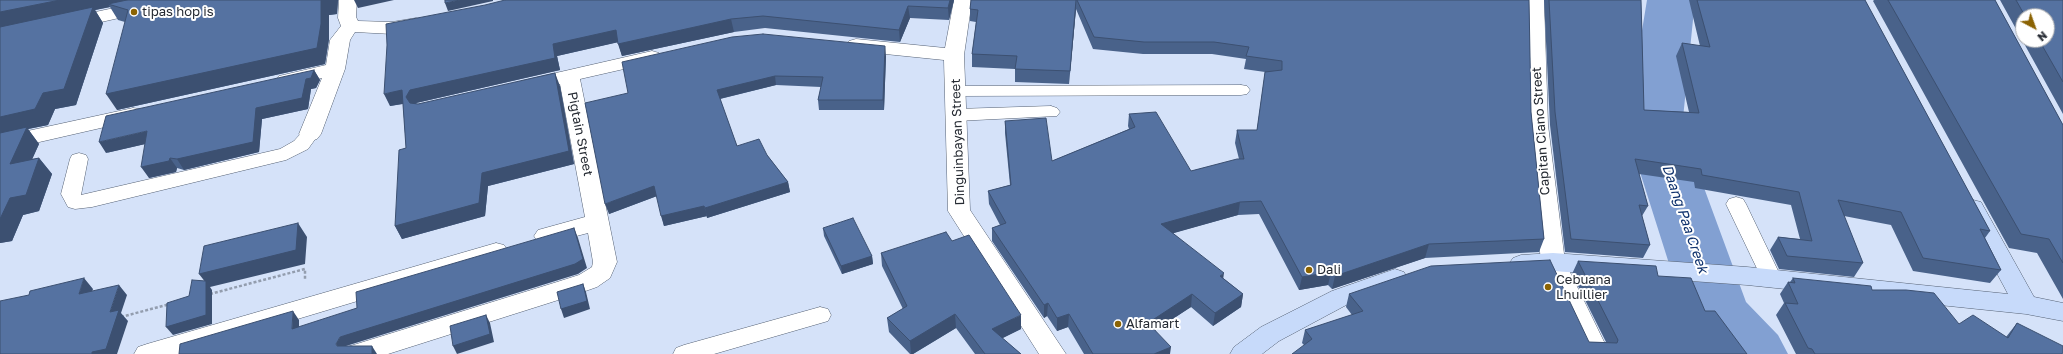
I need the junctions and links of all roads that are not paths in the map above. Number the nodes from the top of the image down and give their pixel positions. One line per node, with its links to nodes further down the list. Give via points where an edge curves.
1 (177, 0): 6 (street)
2 (348, 0): 7 (street, via 347,18)
3 (963, 0): 10 (street, Dinguinbayan Street)
4 (1535, 0): 26 (street, Capitan Ciano Street, via 1538,124)
5 (434, 21): 7 (street, via 392,28)
6 (54, 26)
7 (350, 26): 11 (street, via 340,40)
8 (836, 43): 10 (street)
9 (666, 54): 12 (street, Pigtain Street)
10 (954, 55): 16 (street, Dinguinbayan Street)
11 (335, 68): 13 (street); 20 (street)
12 (569, 76): 14 (street); 25 (street, Pigtain Street)
13 (265, 84)
14 (508, 90)
15 (1241, 90): 16 (lane)
16 (956, 91): 19 (street, Dinguinbayan Street)
17 (148, 111): 21 (street)
18 (1051, 112): 19 (lane)
19 (956, 115): 36 (street, Dinguinbayan Street, via 959,211)
20 (310, 134): 22 (lane, via 301,145 286,154 75,202 71,194)
21 (0, 144)
22 (79, 159)
23 (1962, 187): 30 (main road)
24 (1736, 204): 29 (lane)
25 (597, 222): 33 (street, via 304,306); 34 (street, Pigtain Street, via 605,262 602,272 588,281)
26 (1553, 262): 27 (main road); 29 (main road); 38 (street, Capitan Ciano Street)
27 (1500, 264)
28 (1418, 270): 37 (main road, via 1341,297 1270,334)
29 (1772, 279): 30 (main road)
30 (2026, 305): 31 (main road)
31 (2063, 312)
32 (820, 315): 35 (lane)
33 (160, 352)
34 (356, 354)
35 (684, 354)
36 (1053, 354)
37 (1243, 354)
38 (1597, 354)

